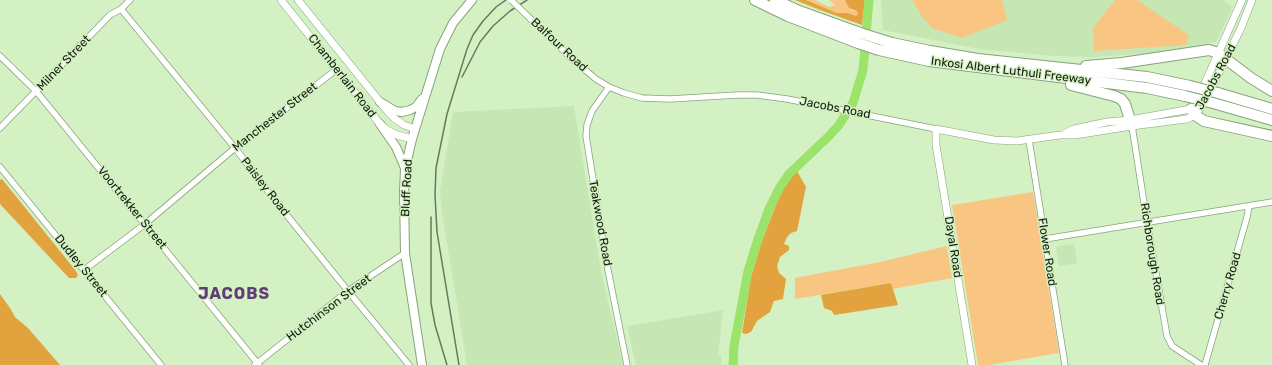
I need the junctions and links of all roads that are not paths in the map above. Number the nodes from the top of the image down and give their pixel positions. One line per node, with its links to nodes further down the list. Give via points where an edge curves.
1 (130, 0): 10 (street, Milner Street)
2 (281, 0): 15 (street, Chamberlain Road)
3 (298, 0): 21 (street, Chamberlain Road)
4 (472, 0): 20 (main road, Bluff Road, via 446,35)
5 (511, 0): 17 (street, Balfour Road, bridge, via 572,59)
6 (756, 0): 11 (highway, Inkosi Albert Luthuli Freeway, via 788,16)
7 (775, 0): 11 (highway, Inkosi Albert Luthuli Freeway)
8 (1242, 0): 13 (street, Jacobs Road)
9 (1252, 0): 13 (street, Jacobs Road, via 1247,14)
10 (121, 9): 18 (street, Milner Street, via 110,15); 33 (street, Paisley Road)
11 (859, 38): 14 (highway, Inkosi Albert Luthuli Freeway, via 882,40 971,58); 16 (highway, Inkosi Albert Luthuli Freeway, via 879,50 929,61)
12 (0, 56): 18 (street, Voortrekker Street)
13 (1222, 56): 14 (highway, via 1210,50 1122,63); 19 (highway); 23 (street, Jacobs Road, via 1204,103 1200,110)
14 (1061, 67): 22 (highway, Inkosi Albert Luthuli Freeway, bridge, via 1147,77 1218,93)
15 (337, 69): 26 (street, Chamberlain Road); 33 (street, Manchester Street)
16 (1024, 74): 24 (highway, Inkosi Albert Luthuli Freeway, bridge, via 1147,88 1214,103); 25 (highway, via 1114,96 1124,101)
17 (609, 87): 29 (street, Jacobs Road, via 624,94 651,99 757,95); 48 (street, Teakwood Road, via 592,111 586,136 606,260)
18 (36, 91): 27 (street, Milner Street); 39 (street, Voortrekker Street)
19 (1272, 91)
20 (425, 96): 21 (main road, via 416,106 402,112); 28 (main road, Bluff Road)
21 (380, 102): 28 (street, Chamberlain Road, via 395,119)
22 (1272, 109)
23 (1193, 112): 25 (street, Jacobs Road, via 1187,119); 30 (highway, via 1204,121)
24 (1272, 120)
25 (1131, 123): 32 (street, Jacobs Road, via 1075,135); 38 (street, Richborough Road)
26 (380, 124): 31 (street, Chamberlain Road, via 397,135); 35 (main road, via 396,147)
27 (0, 128)
28 (415, 129): 31 (main road, Bluff Road)
29 (936, 129): 32 (street, Jacobs Road, via 994,140); 49 (street, Dayal Road, via 936,145)
30 (1272, 136)
31 (412, 139): 35 (main road, Bluff Road)
32 (1029, 140): 40 (street, Flower Road)
33 (235, 148): 39 (street, Manchester Street); 43 (street, Paisley Road)
34 (0, 167): 42 (street, Dudley Street)
35 (405, 169): 41 (main road, Bluff Road)
36 (1272, 202): 37 (street)
37 (1249, 206): 38 (street); 52 (street, Cherry Road)
38 (1147, 222): 40 (street); 51 (street, Richborough Road, via 1167,336 1172,346)
39 (146, 224): 42 (street, Manchester Street); 44 (street, Voortrekker Street)
40 (1045, 239): 50 (street, Flower Road)
41 (406, 253): 43 (street, Hutchinson Street); 47 (main road, Bluff Road)
42 (84, 270): 45 (street, Dudley Street)
43 (348, 291): 44 (street, Hutchinson Street); 46 (street, Paisley Road)
44 (258, 364)
45 (161, 365)
46 (409, 365)
47 (422, 365)
48 (627, 365)
49 (972, 365)
50 (1065, 365)
51 (1201, 365)
52 (1205, 365)

